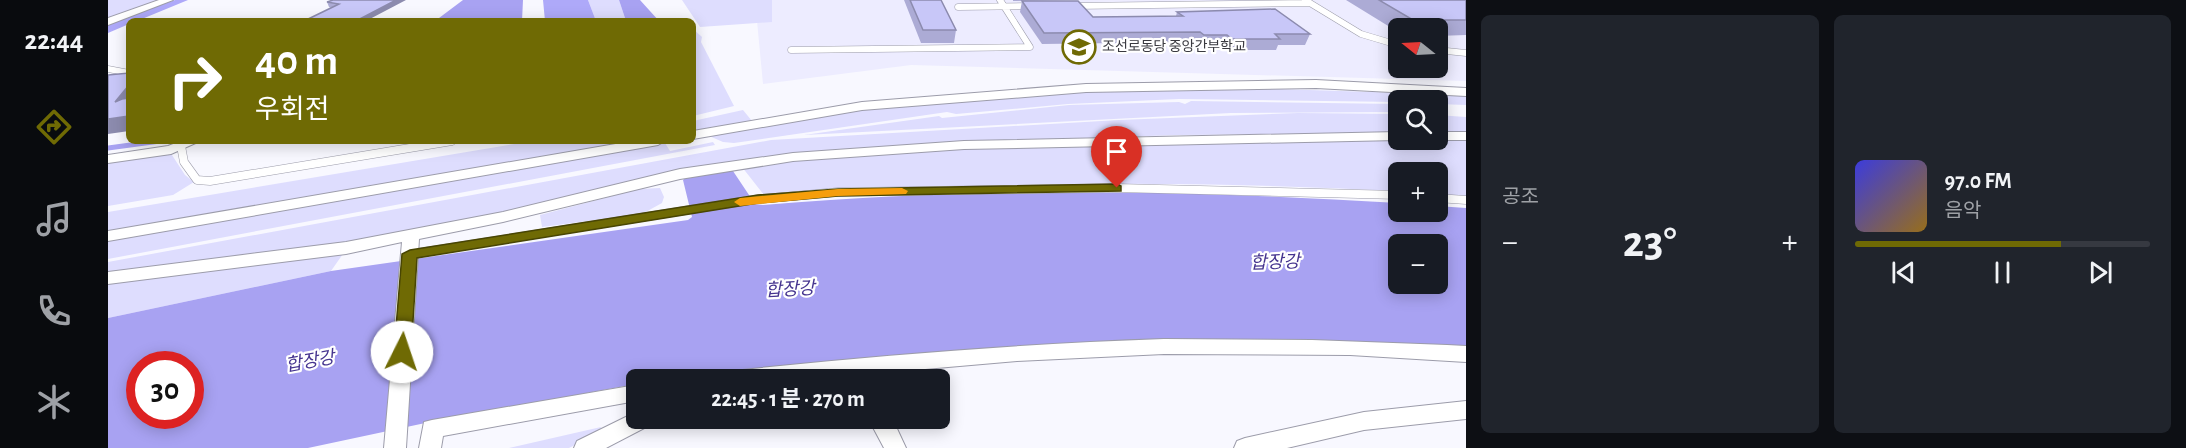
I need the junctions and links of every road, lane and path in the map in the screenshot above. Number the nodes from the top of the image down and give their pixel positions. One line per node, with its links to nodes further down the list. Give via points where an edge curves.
1 (168, 0): 8 (street)
2 (1000, 0): 4 (lane)
3 (1307, 2): 6 (lane); 9 (lane, via 1366,38)
4 (1004, 6): 5 (lane); 7 (lane); 10 (lane, via 1030,47)
5 (1039, 6)
6 (1063, 6)
7 (958, 7)
8 (108, 21)
9 (1388, 43)
10 (791, 50)
11 (1448, 51): 12 (lane)
12 (1466, 53)
13 (108, 69): 14 (lane)
14 (126, 72)
15 (1466, 92): 16 (street, via 1316,84 1086,88 862,106)
16 (696, 134)
17 (1388, 136): 28 (street, via 964,145 793,157 680,174)
18 (1448, 136): 19 (street)
19 (1466, 136)
20 (187, 144): 21 (lane, via 184,162 197,180 210,181); 23 (street)
21 (434, 144)
22 (641, 144): 27 (street)
23 (108, 159)
24 (1388, 195): 29 (lane, via 1117,188 838,192 758,199)
25 (1448, 199): 26 (lane)
26 (1466, 200)
27 (108, 236)
28 (411, 236): 29 (street); 30 (street)
29 (410, 255): 37 (street)
30 (108, 278)
31 (1465, 354): 32 (street, via 1397,349 1154,345 1016,353)
32 (861, 369)
33 (626, 395): 38 (street, via 432,429)
34 (1466, 410): 41 (street, via 1364,421)
35 (626, 427): 39 (street)
36 (887, 429): 40 (street)
37 (395, 448)
38 (430, 448)
39 (585, 448)
40 (895, 448)
41 (1245, 448)

